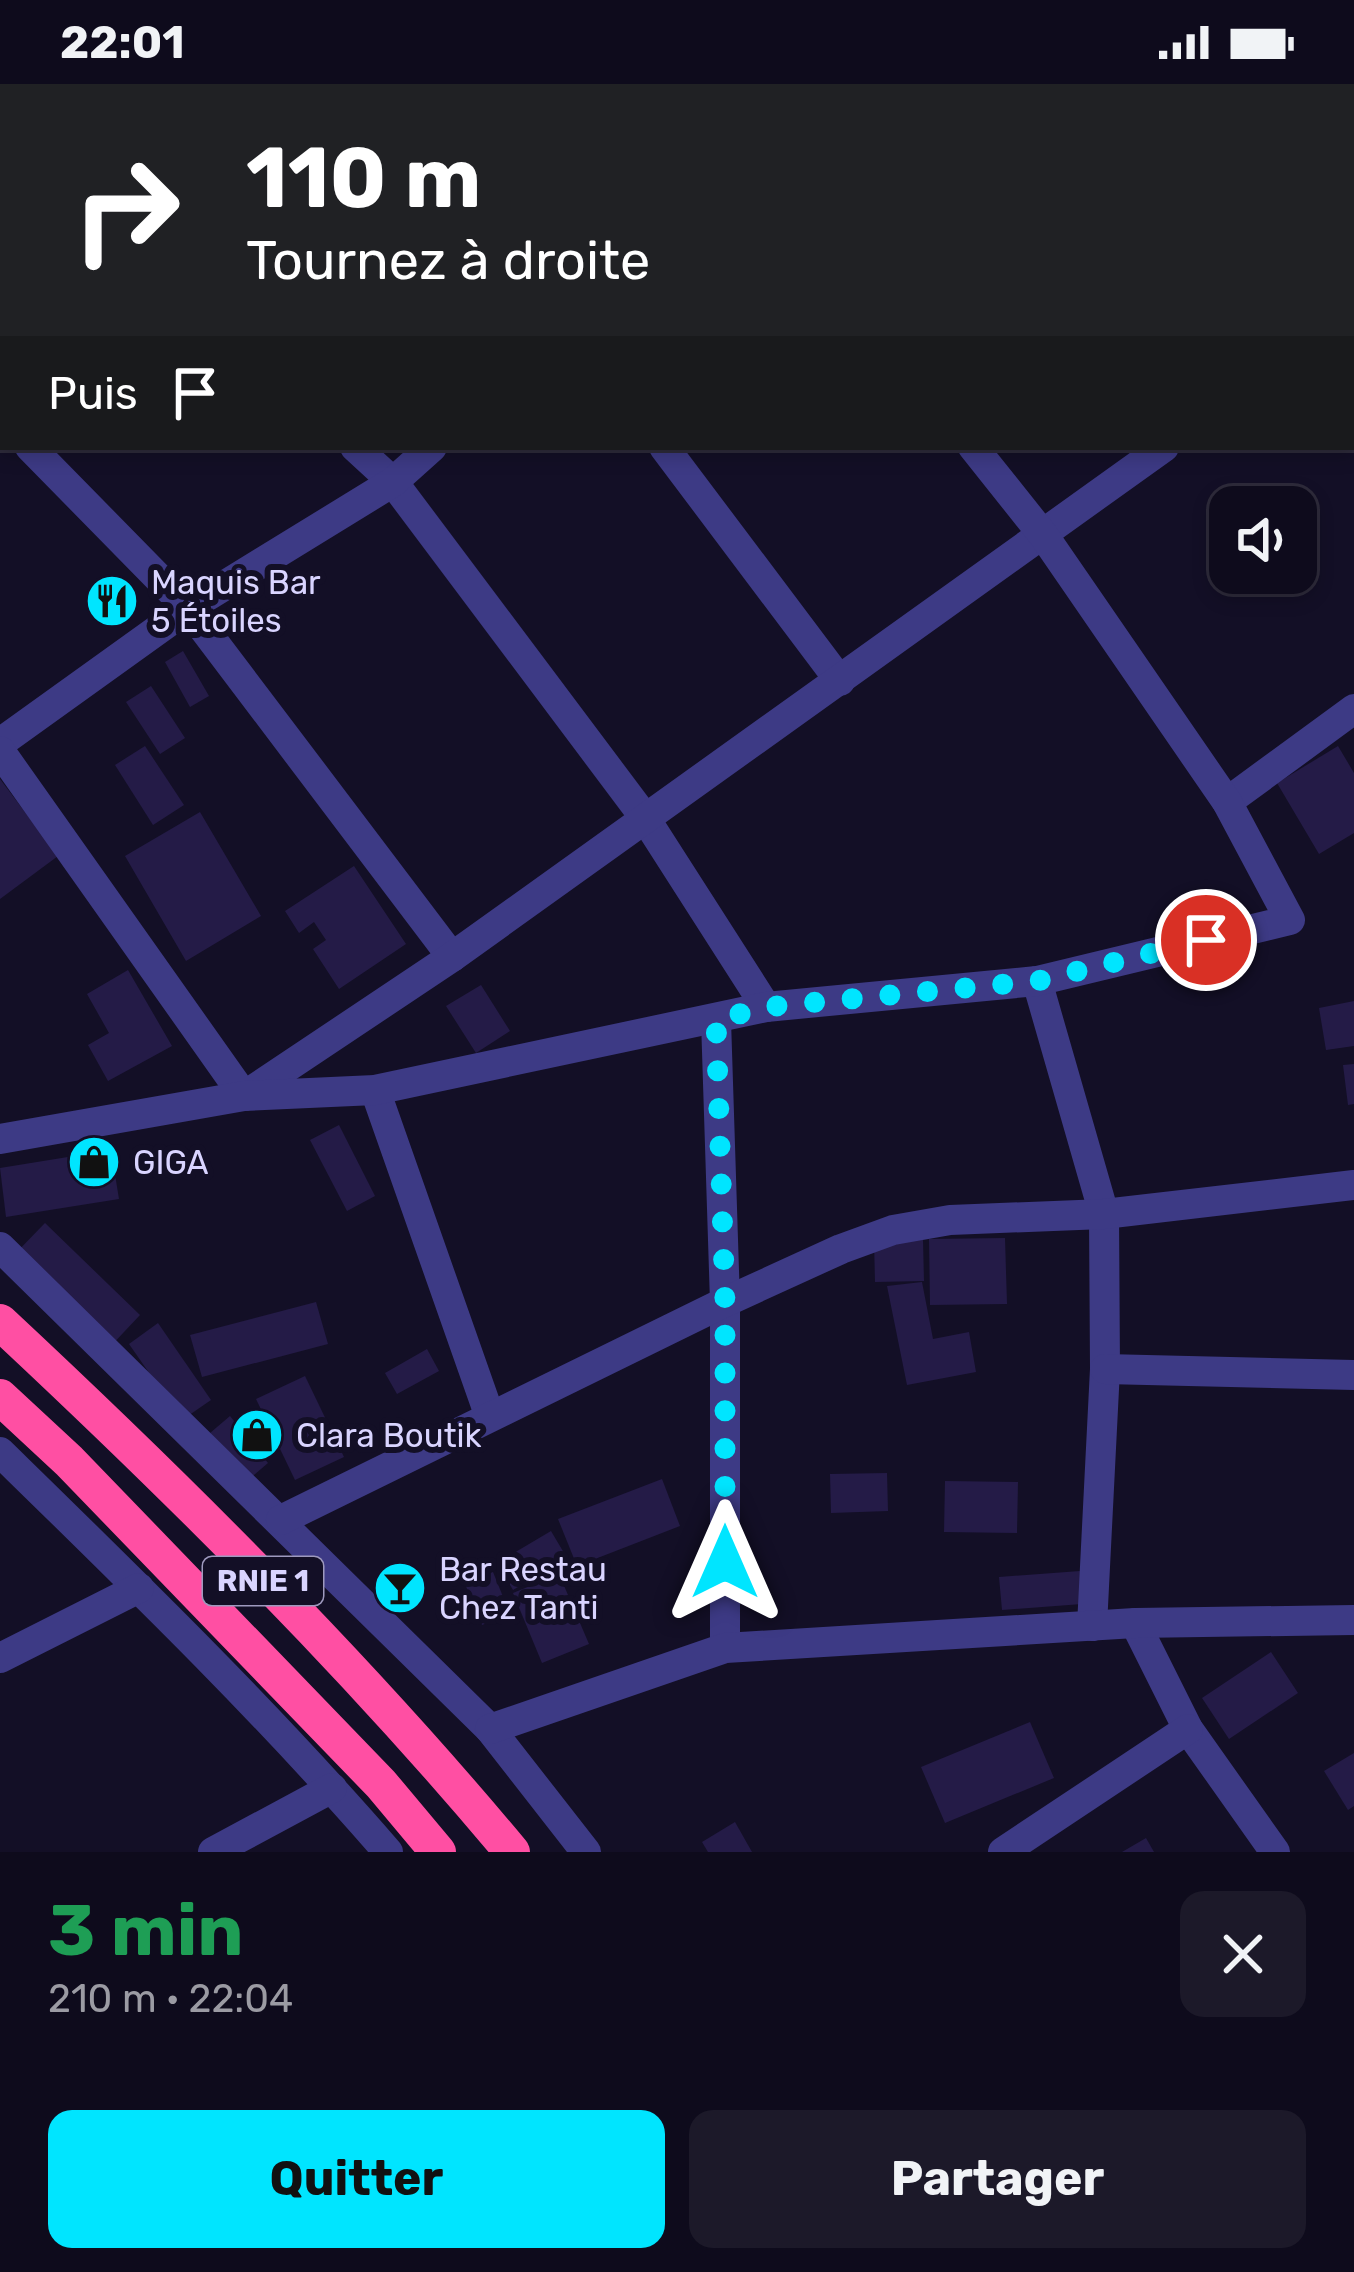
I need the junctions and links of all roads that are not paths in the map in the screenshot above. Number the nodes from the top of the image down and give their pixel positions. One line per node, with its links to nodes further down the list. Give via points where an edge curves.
1 (33, 450): 9 (street)
2 (358, 450): 7 (street)
3 (429, 450): 7 (street)
4 (666, 450): 10 (street)
5 (975, 450): 8 (street)
6 (1159, 450): 8 (street)
7 (393, 482): 9 (street); 14 (street)
8 (1044, 536): 10 (street); 13 (street)
9 (188, 608): 12 (street); 15 (street)
10 (840, 681): 14 (street)
11 (1354, 709): 13 (street)
12 (0, 747): 20 (street)
13 (1228, 802): 16 (street, via 1290,920)
14 (645, 818): 15 (street); 17 (street)
15 (452, 957): 20 (street)
16 (1037, 981): 17 (street); 23 (street)
17 (766, 1007): 18 (street)
18 (716, 1020): 19 (street); 25 (street)
19 (375, 1090): 20 (street); 30 (street)
20 (244, 1096): 21 (street)
21 (0, 1139)
22 (1354, 1185): 23 (street)
23 (1104, 1214): 25 (street, via 892,1230); 27 (street)
24 (0, 1247): 32 (street)
25 (725, 1302): 30 (street); 37 (street)
26 (0, 1322): 45 (highway, RNIE 1, via 405,1727)
27 (1105, 1369): 28 (street); 36 (street)
28 (1354, 1375)
29 (0, 1397): 44 (highway, RNIE 1, via 381,1784)
30 (490, 1414): 32 (street)
31 (0, 1452): 33 (street)
32 (281, 1520): 39 (street)
33 (139, 1588): 38 (street); 41 (street)
34 (1354, 1620): 35 (street)
35 (1135, 1623): 36 (street); 40 (street)
36 (1092, 1626): 37 (street)
37 (725, 1648): 39 (street)
38 (0, 1658)
39 (490, 1729): 46 (street)
40 (1188, 1730): 47 (street); 48 (street)
41 (332, 1788): 42 (street); 43 (street)
42 (213, 1852)
43 (388, 1852)
44 (438, 1852)
45 (512, 1852)
46 (586, 1852)
47 (1003, 1852)
48 (1275, 1852)

